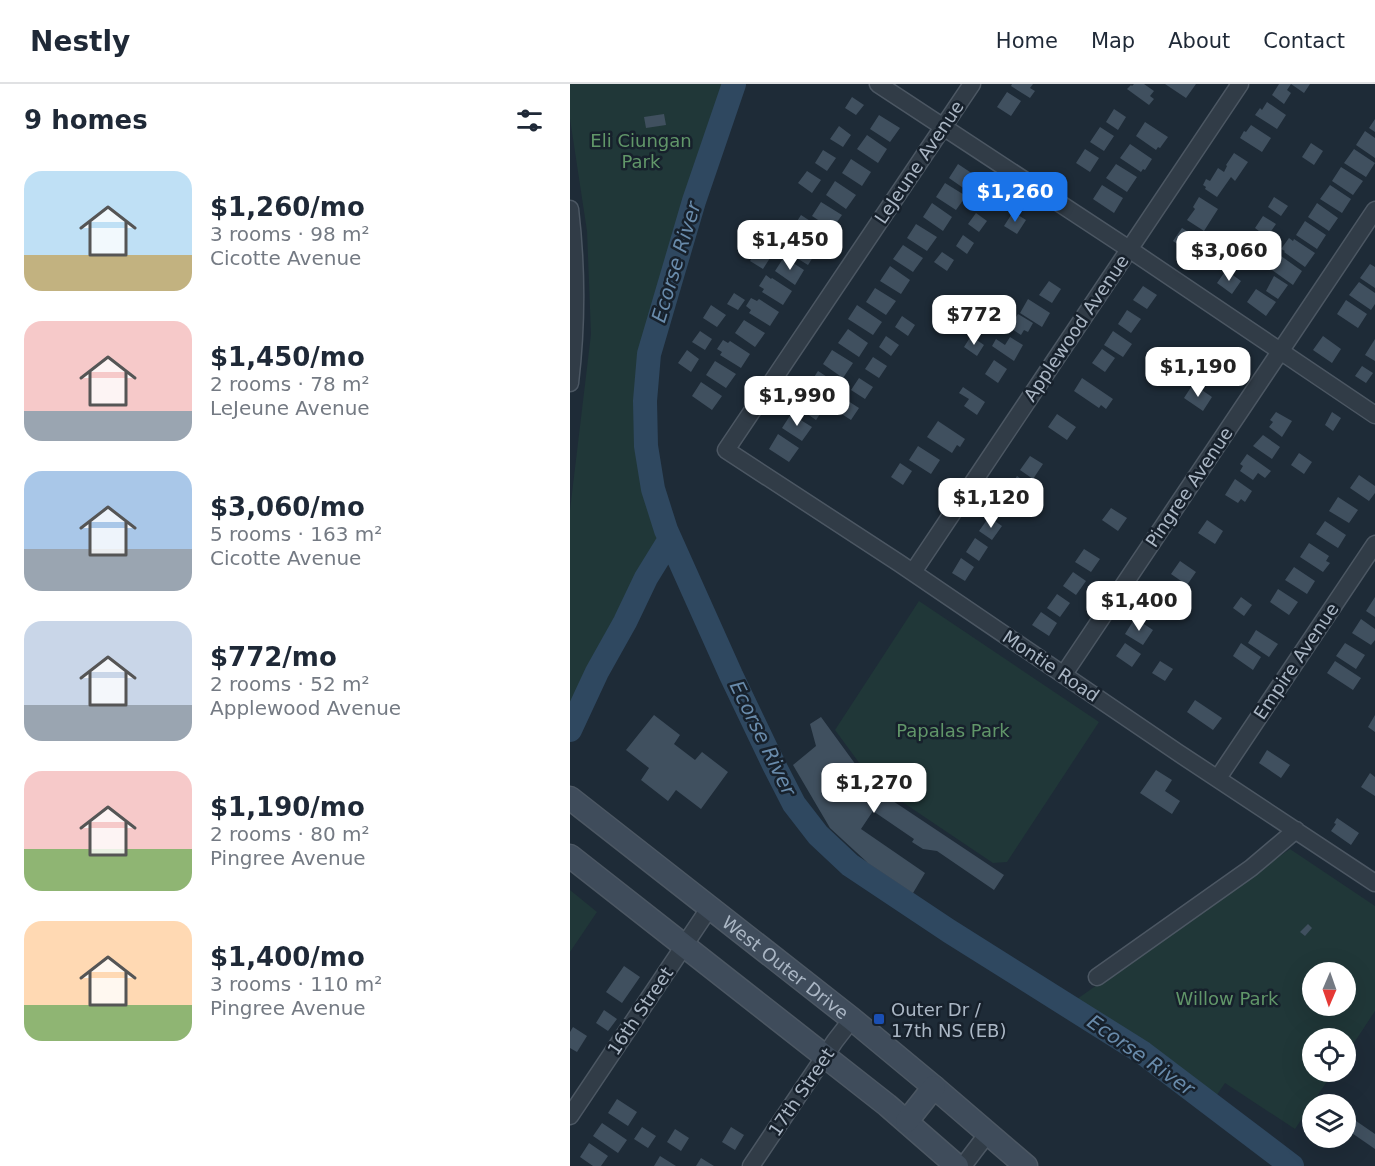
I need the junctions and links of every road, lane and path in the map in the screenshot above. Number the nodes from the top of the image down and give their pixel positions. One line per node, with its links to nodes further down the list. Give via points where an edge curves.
1 (878, 84): 4 (street)
2 (972, 84): 4 (street, LeJeune Avenue)
3 (1240, 84): 7 (street, Applewood Avenue)
4 (943, 127): 7 (street); 12 (street, LeJeune Avenue)
5 (570, 209): 8 (street, via 576,285)
6 (1375, 210): 9 (street, Pingree Avenue)
7 (1129, 249): 9 (street); 14 (street, Applewood Avenue)
8 (573, 325): 10 (street)
9 (1280, 351): 11 (street); 15 (street, Pingree Avenue)
10 (570, 383)
11 (1375, 415)
12 (726, 450): 14 (street, Montie Road)
13 (1375, 544): 16 (street, Empire Avenue)
14 (913, 572): 15 (street, Montie Road)
15 (1064, 674): 16 (street, Montie Road)
16 (1218, 778): 18 (street, Montie Road)
17 (570, 798): 21 (main road, West Outer Drive)
18 (1296, 830): 20 (street, Montie Road); 23 (street, via 1251,868)
19 (570, 856): 22 (main road)
20 (1372, 875)
21 (710, 907): 22 (street, 16th Street); 24 (main road, West Outer Drive)
22 (684, 945): 25 (main road); 27 (street, 16th Street)
23 (1097, 977)
24 (852, 1019): 25 (street, 17th Street); 26 (main road, West Outer Drive)
25 (825, 1056): 28 (main road); 30 (street, 17th Street)
26 (934, 1087): 28 (main road); 29 (main road, West Outer Drive)
27 (570, 1116)
28 (907, 1121): 31 (main road)
29 (988, 1133): 32 (street); 33 (main road, West Outer Drive)
30 (752, 1166)
31 (957, 1166)
32 (963, 1166)
33 (1026, 1166)

